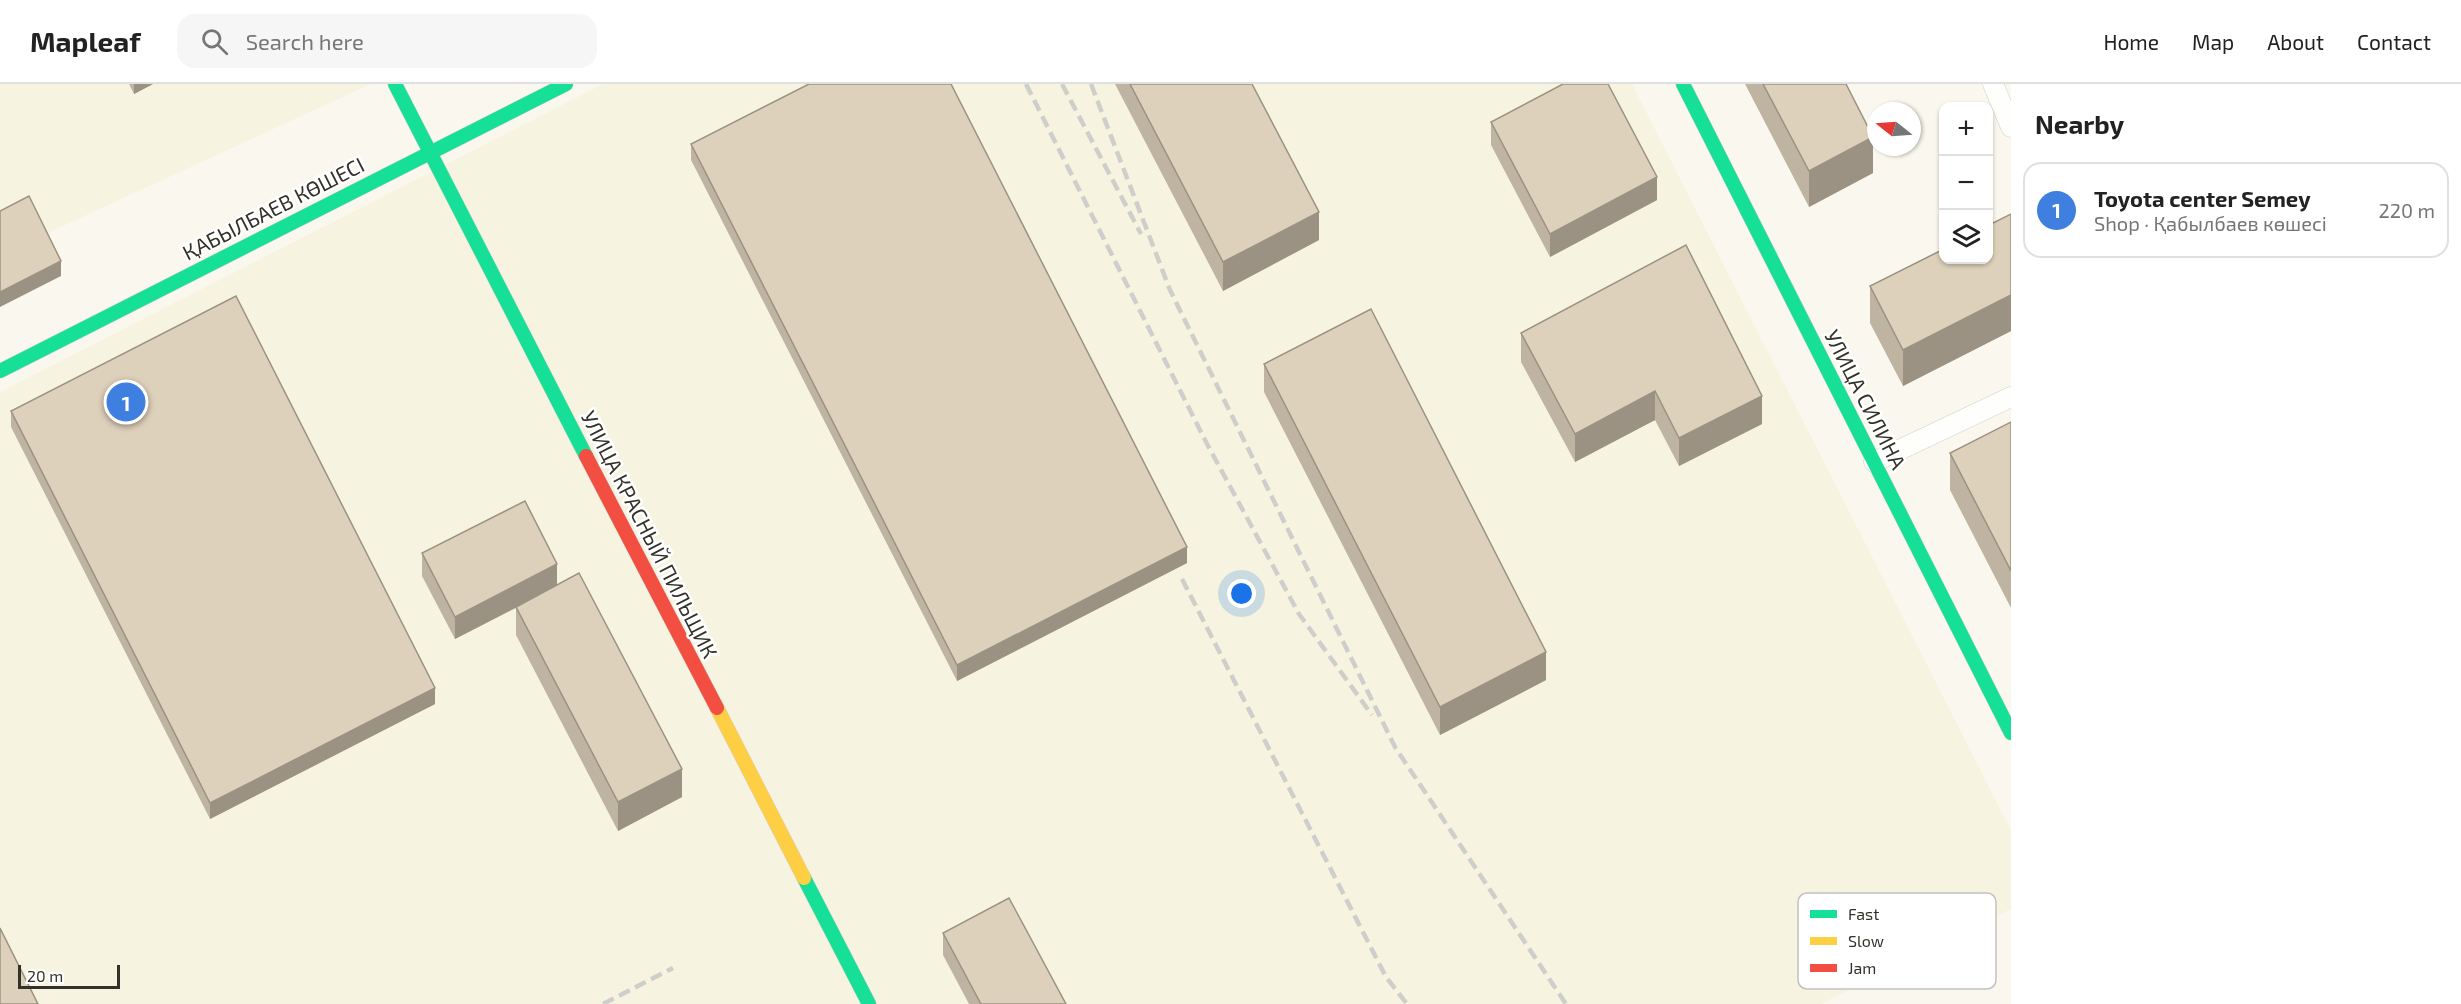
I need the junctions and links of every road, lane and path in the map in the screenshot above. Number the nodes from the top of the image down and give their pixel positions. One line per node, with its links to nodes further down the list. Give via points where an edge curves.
1 (394, 84): 6 (street, УЛИЦА КРАСНЫЙ ПИЛЬЩИК)
2 (566, 84): 6 (street, ҚАБЫЛБАЕВ КӨШЕСІ)
3 (1683, 84): 9 (street, УЛИЦА СИЛИНА)
4 (1993, 84): 5 (lane)
5 (2011, 127)
6 (429, 151): 7 (street, ҚАБЫЛБАЕВ КӨШЕСІ); 11 (street, УЛИЦА КРАСНЫЙ ПИЛЬЩИК)
7 (0, 371)
8 (2011, 397): 9 (lane)
9 (1874, 462): 10 (street, УЛИЦА СИЛИНА)
10 (2008, 722)
11 (869, 1004)

